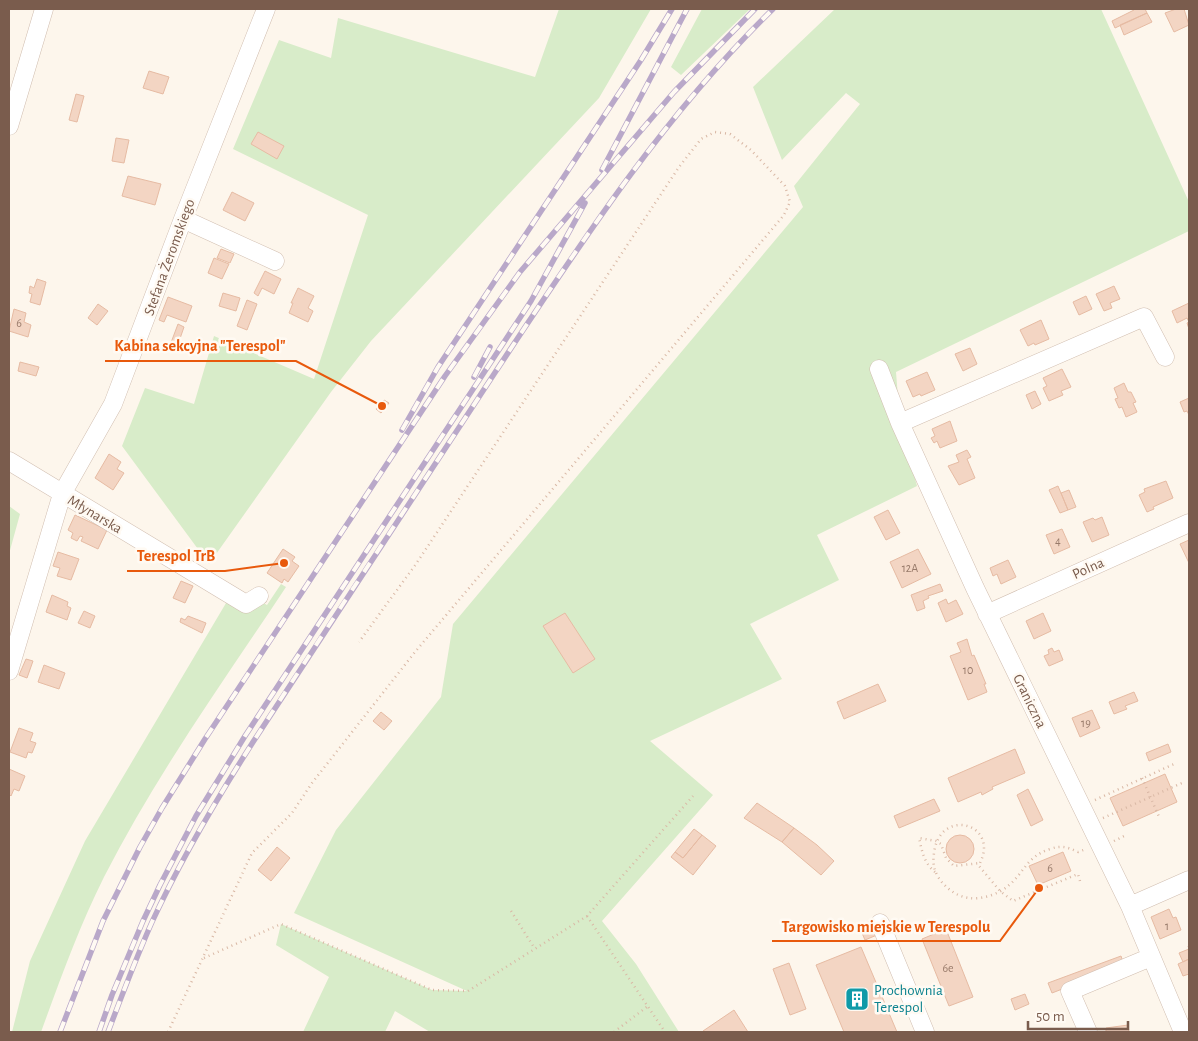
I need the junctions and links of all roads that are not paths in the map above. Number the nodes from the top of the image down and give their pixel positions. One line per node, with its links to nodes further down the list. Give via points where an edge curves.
1 (44, 9): 3 (street)
2 (266, 9): 4 (street, Stefana Żeromskiego)
3 (9, 126)
4 (183, 219): 5 (street); 10 (street, Stefana Żeromskiego, via 114,404)
5 (275, 261)
6 (1165, 357): 8 (street, via 1144,317)
7 (879, 369): 8 (street, Graniczna)
8 (900, 423): 13 (street, Graniczna)
9 (9, 461): 10 (street, Młynarska)
10 (62, 494): 12 (street, Młynarska, via 246,604); 14 (street, Stefana Żeromskiego)
11 (1189, 523): 13 (street, Polna)
12 (259, 596)
13 (987, 614): 16 (street, Graniczna)
14 (9, 671)
15 (1189, 880): 16 (street)
16 (1130, 906): 18 (street, Graniczna)
17 (880, 923): 19 (street)
18 (1151, 957): 20 (street, via 1070,991); 21 (street, Graniczna)
19 (925, 1032)
20 (1088, 1032)
21 (1183, 1032)

